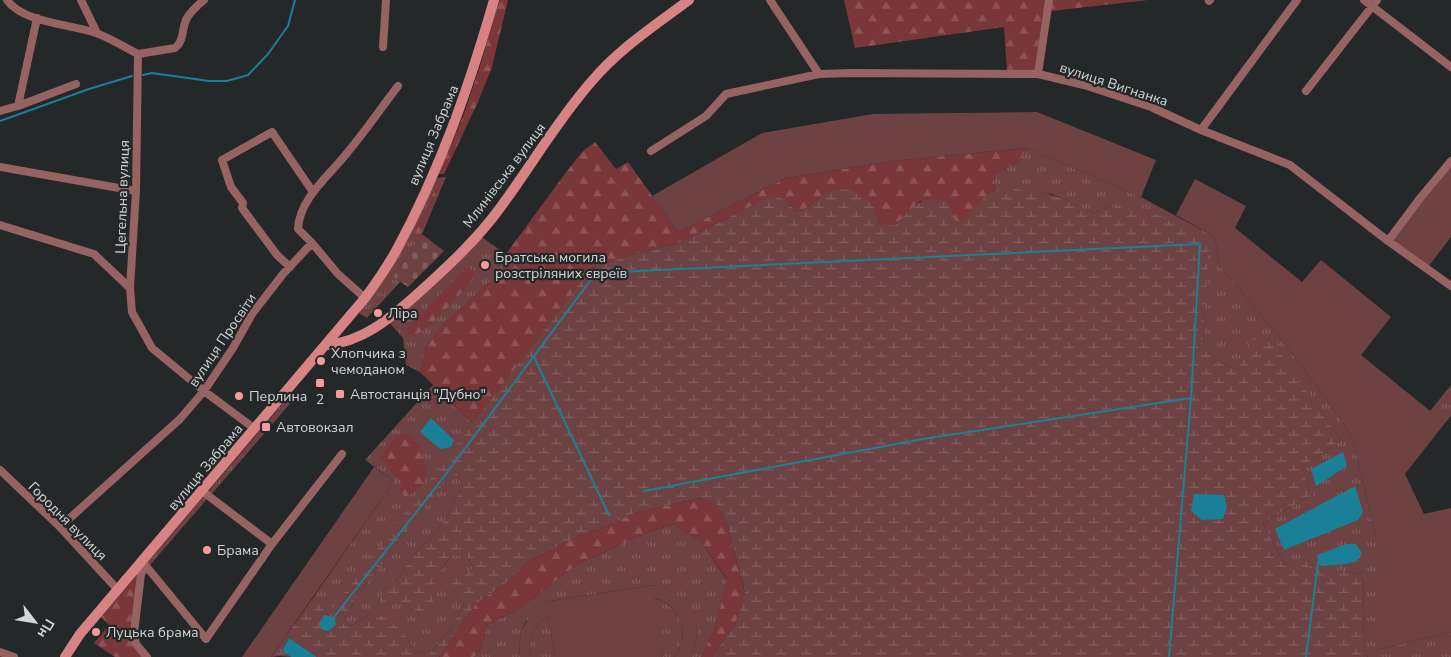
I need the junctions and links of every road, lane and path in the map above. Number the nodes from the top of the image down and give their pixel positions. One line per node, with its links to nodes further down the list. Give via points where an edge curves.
1 (7, 0): 12 (street, via 28,16)
2 (81, 0): 13 (street)
3 (204, 0): 15 (street, via 187,18 182,38 175,48)
4 (386, 0): 14 (street)
5 (494, 0): 36 (main road, вулиця Забрама, via 460,112 396,251)
6 (689, 0): 37 (main road, Млинівська вулиця, via 623,48 592,80 499,210 434,278 388,320 348,342)
7 (770, 0): 17 (street)
8 (1049, 0): 18 (street)
9 (1297, 0): 24 (street)
10 (1364, 0): 11 (street)
11 (1375, 3): 16 (street); 21 (street)
12 (37, 18): 13 (street); 22 (street)
13 (97, 33): 15 (street)
14 (383, 47)
15 (138, 54): 28 (street, Цегельна вулиця)
16 (1451, 67)
17 (819, 74): 18 (street, вулиця Вигнанка); 25 (street, вулиця Вигнанка, via 726,94 706,116)
18 (1038, 74): 24 (street, вулиця Вигнанка, via 1151,107)
19 (76, 84): 22 (street)
20 (398, 86): 29 (street, via 348,153)
21 (1306, 91)
22 (18, 106): 23 (street)
23 (0, 111)
24 (1201, 130): 31 (street, вулиця Вигнанка, via 1290,165)
25 (651, 151)
26 (1451, 161): 31 (street)
27 (0, 167): 28 (street)
28 (136, 191): 35 (street, Цегельна вулиця)
29 (313, 192): 32 (street, via 298,221 298,229); 33 (street, via 272,132 222,160 231,187 243,203 242,208 276,255)
30 (0, 226): 35 (street, via 94,254)
31 (1388, 241): 34 (street, вулиця Вигнанка)
32 (312, 243): 33 (street, вулиця Просвіти); 36 (street, via 338,274)
33 (290, 267): 38 (street, вулиця Просвіти, via 252,314 234,348)
34 (1451, 286)
35 (130, 288): 38 (street, Цегельна вулиця, via 132,312 152,348)
36 (365, 298): 37 (main road, вулиця Забрама)
37 (326, 346): 39 (main road, вулиця Забрама)
38 (204, 391): 39 (street, Цегельна вулиця); 43 (street, вулиця Просвіти, via 180,419)
39 (255, 429): 42 (main road, вулиця Забрама)
40 (342, 454): 44 (street)
41 (0, 470): 43 (street, Городня вулиця)
42 (202, 491): 44 (street); 45 (main road, вулиця Забрама)
43 (60, 527): 46 (street, Городня вулиця)
44 (272, 544): 45 (street, via 206,639)
45 (144, 564): 46 (main road, вулиця Забрама); 50 (street, via 134,633 136,644)
46 (118, 590): 49 (main road, вулиця Забрама)
47 (0, 652): 48 (street)
48 (14, 657)
49 (64, 657)
50 (147, 657)

